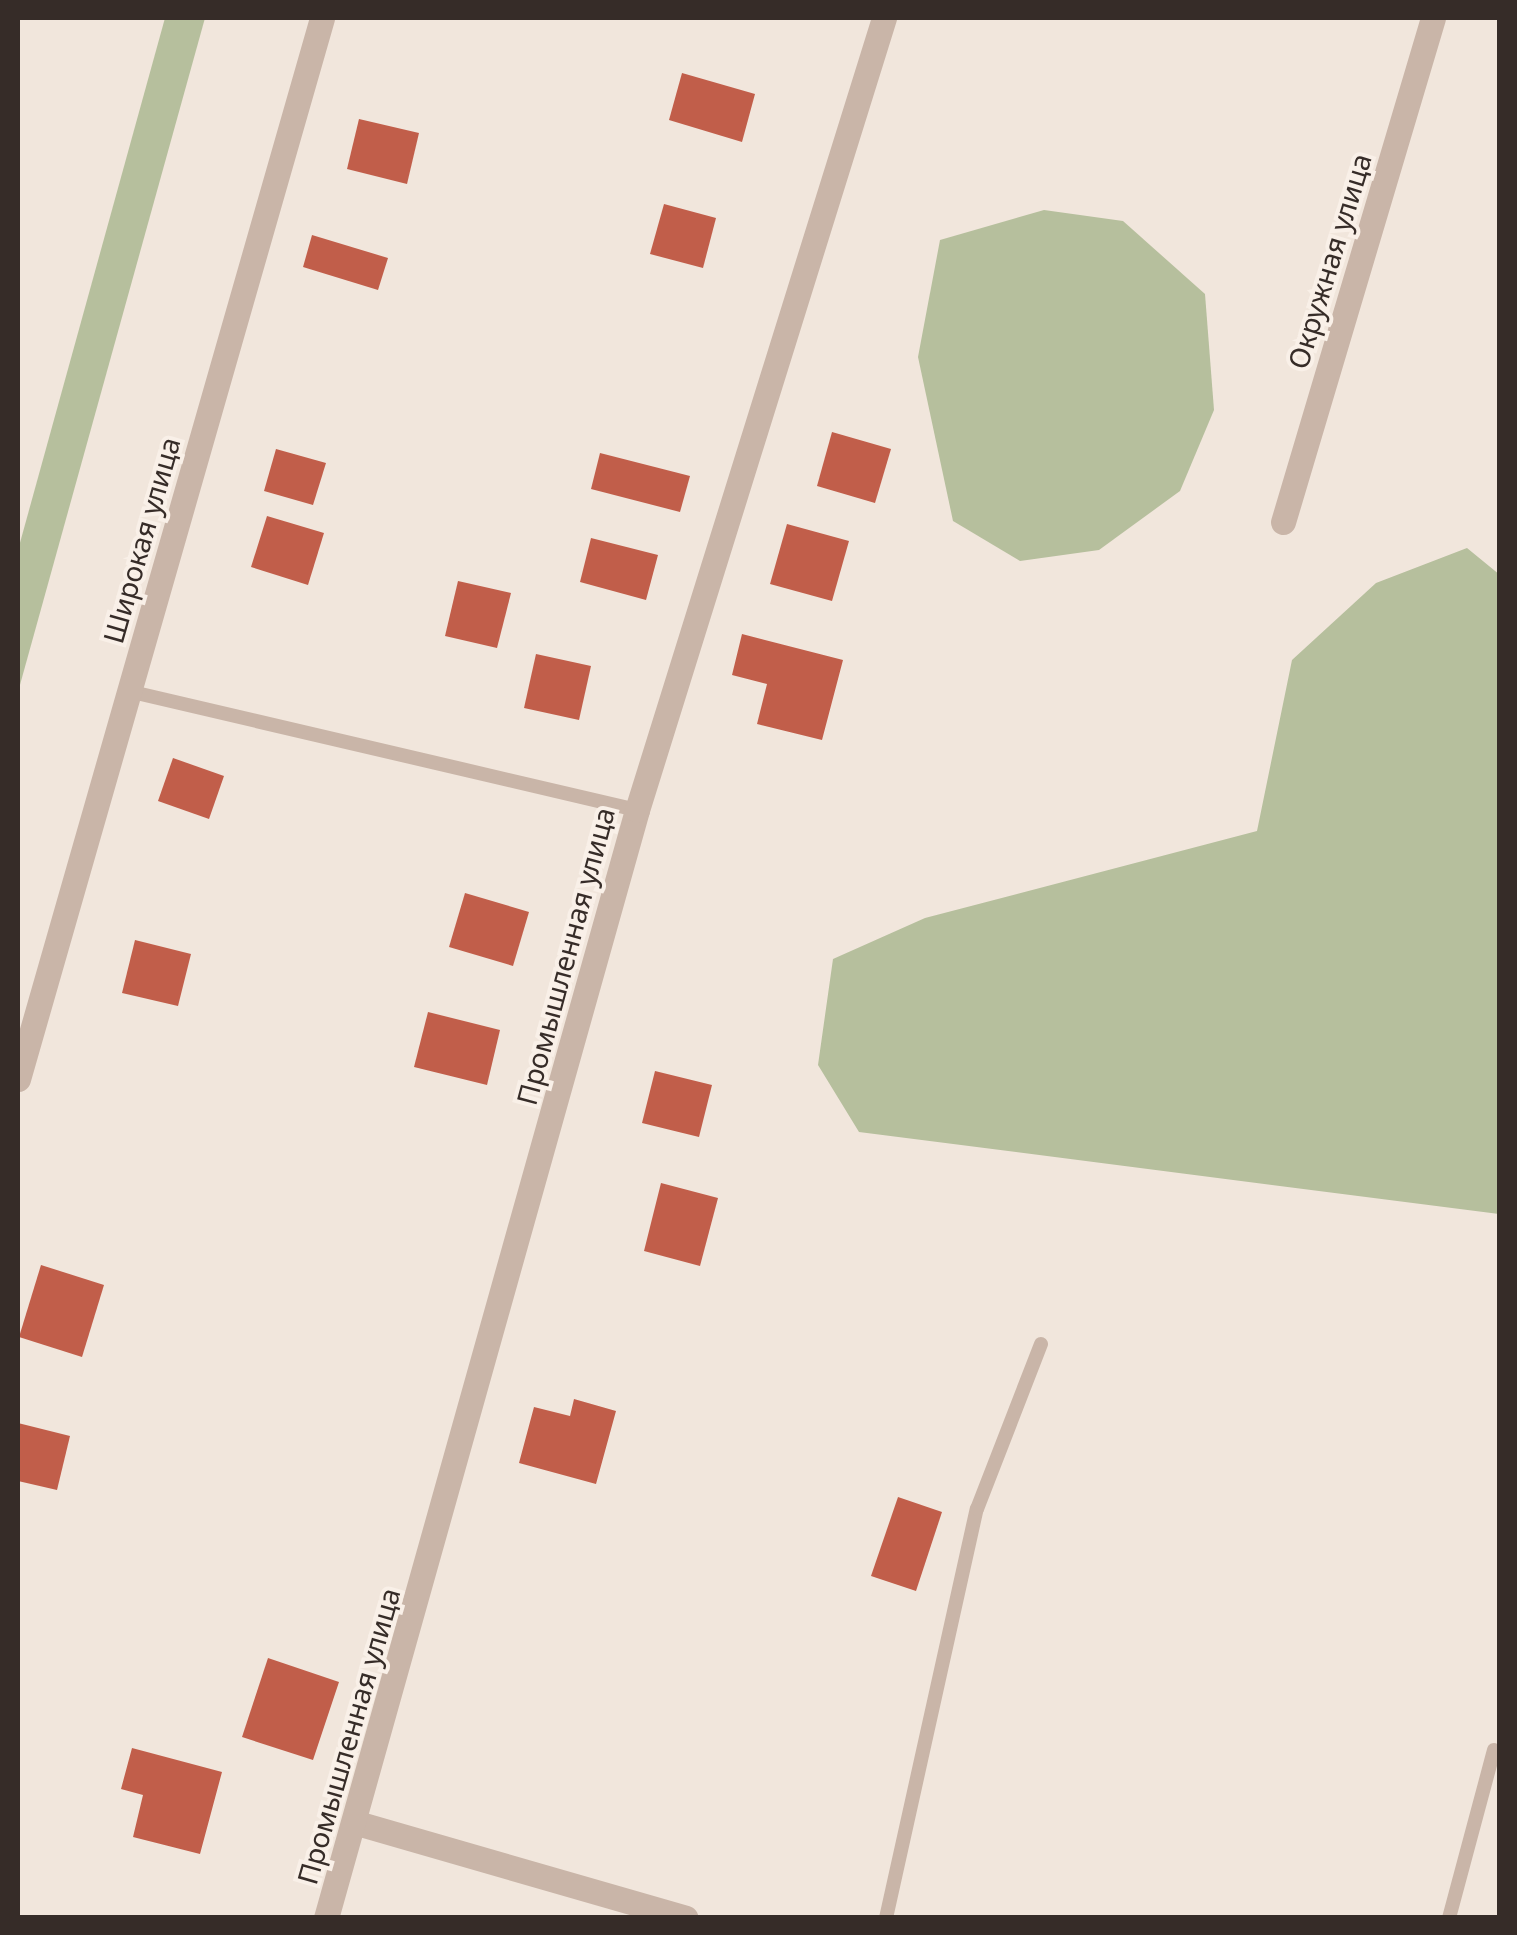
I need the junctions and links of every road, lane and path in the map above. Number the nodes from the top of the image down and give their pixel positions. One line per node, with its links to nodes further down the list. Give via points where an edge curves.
1 (322, 18): 5 (street, Широкая улица)
2 (884, 18): 6 (street, Промышленная улица)
3 (1432, 18): 4 (street, Окружная улица)
4 (1283, 522)
5 (128, 691): 6 (lane); 7 (street, Широкая улица)
6 (637, 810): 10 (street, Промышленная улица)
7 (18, 1079)
8 (1041, 1344): 13 (lane, via 977,1509)
9 (1494, 1750): 14 (lane)
10 (357, 1823): 11 (street, Промышленная улица); 12 (street)
11 (326, 1918)
12 (686, 1918)
13 (886, 1918)
14 (1449, 1918)

